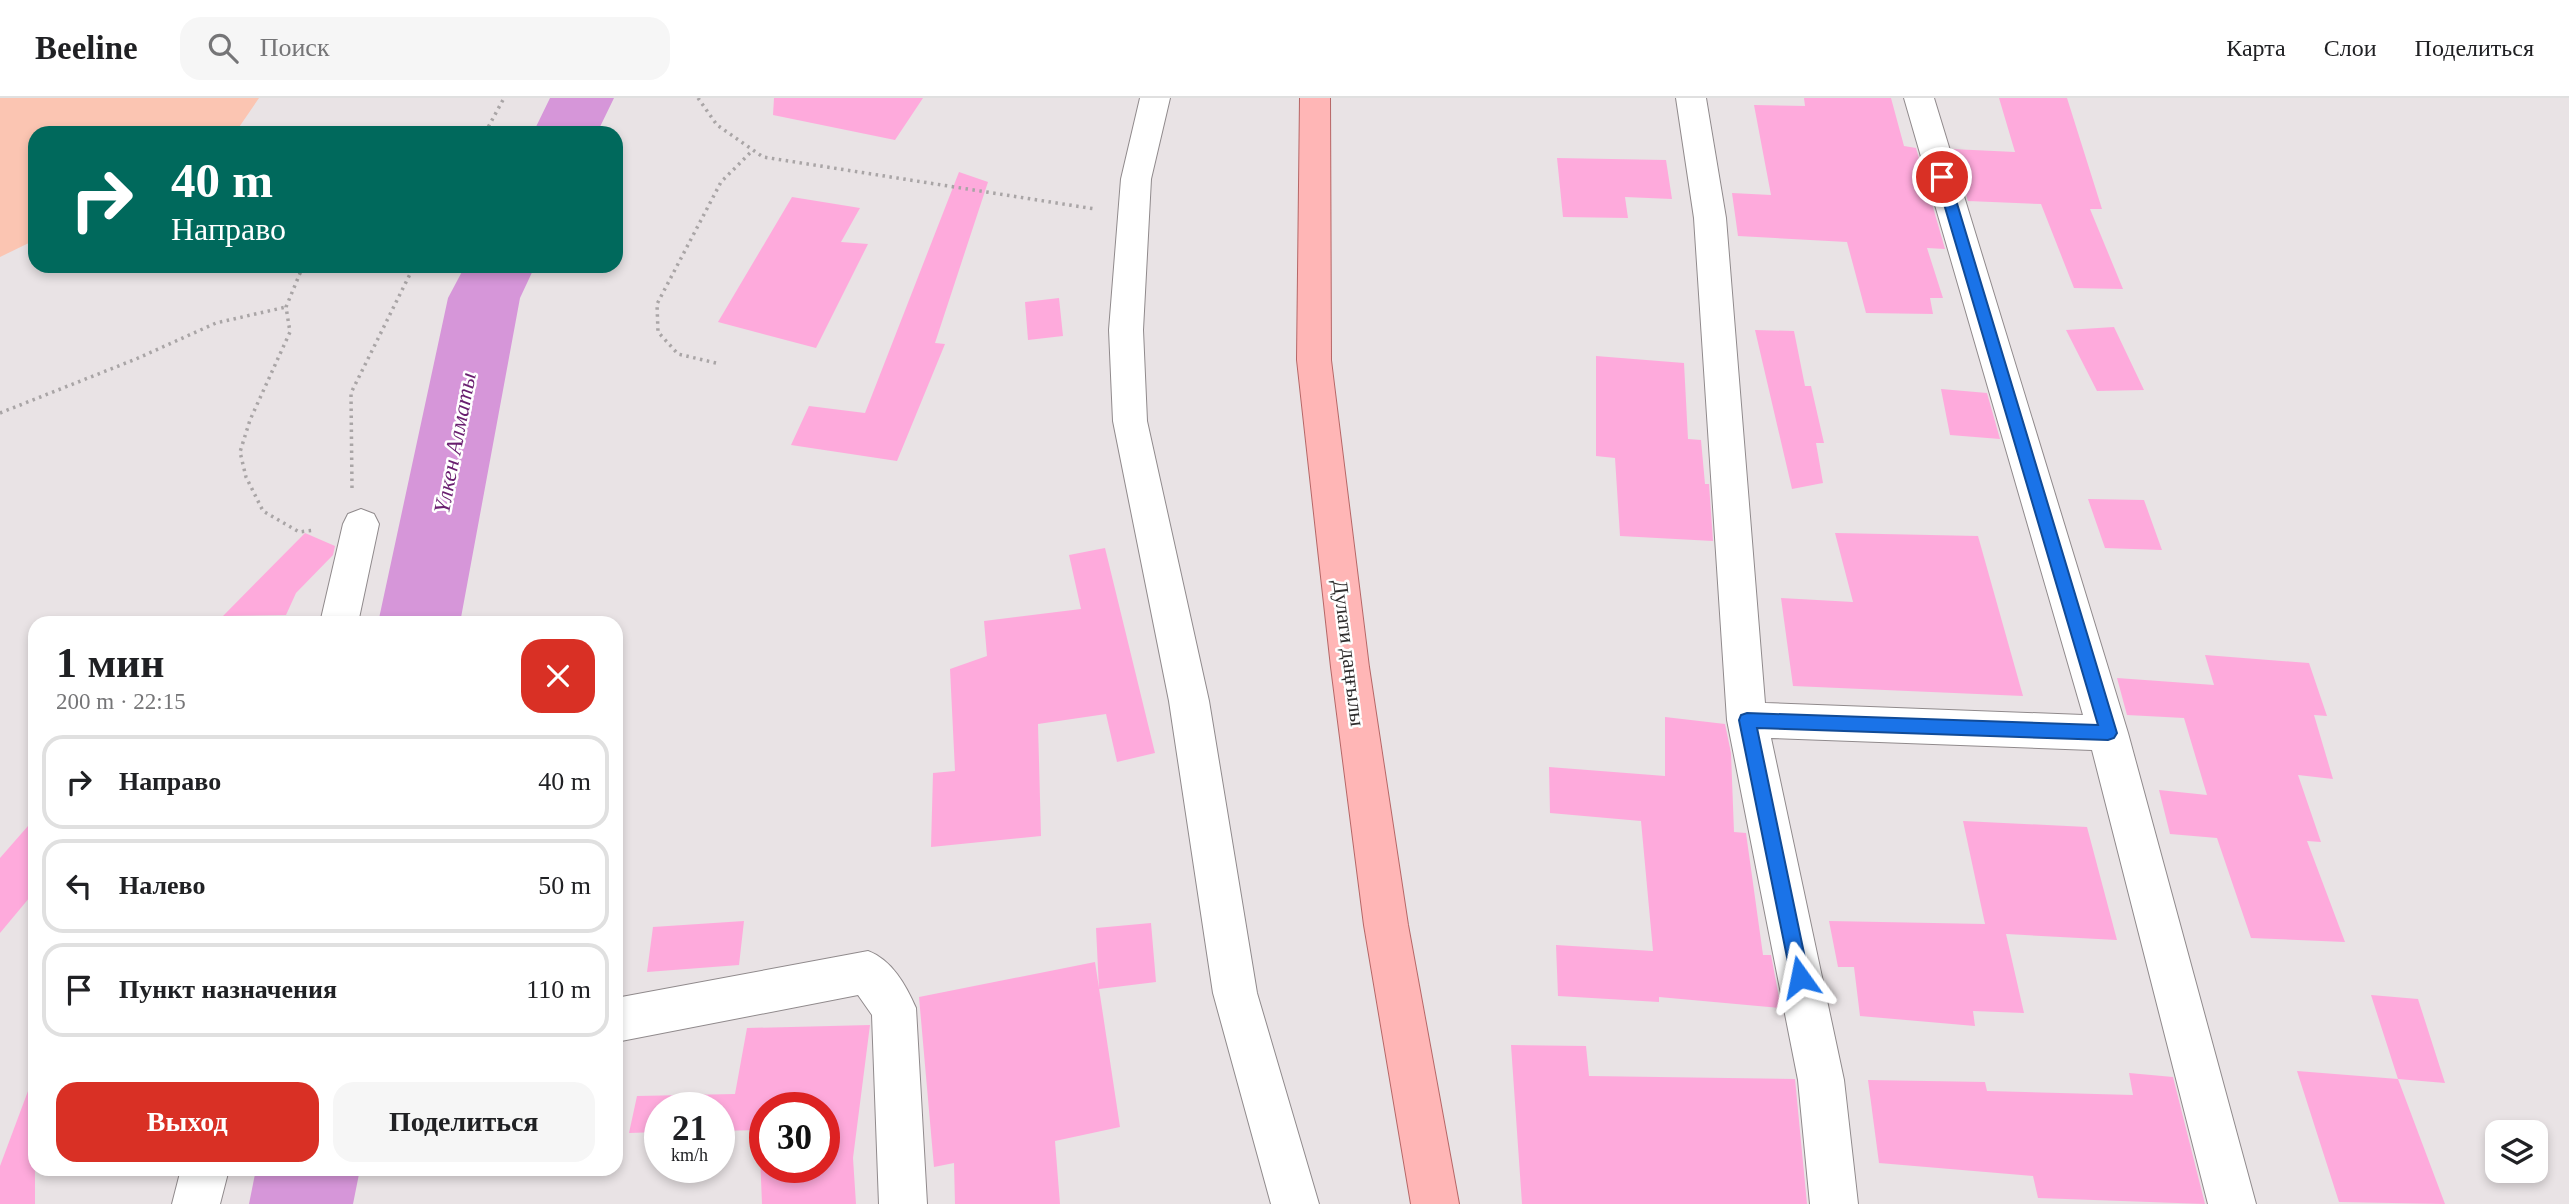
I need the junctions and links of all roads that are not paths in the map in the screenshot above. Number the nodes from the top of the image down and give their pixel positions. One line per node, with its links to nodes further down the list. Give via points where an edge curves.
1 (1155, 98): 13 (street, via 1136,179 1126,330 1130,421 1189,701 1235,993)
2 (1315, 98): 14 (main road, Дулати даңғылы, via 1314,360 1386,925)
3 (1691, 98): 7 (street, via 1710,218)
4 (1919, 98): 8 (street)
5 (360, 524): 6 (street)
6 (340, 616)
7 (1747, 720): 8 (street); 15 (street, via 1821,1080)
8 (2108, 733): 16 (street)
9 (623, 1019): 12 (street, via 869,972 894,1009)
10 (203, 1176): 11 (street)
11 (196, 1204)
12 (903, 1204)
13 (1295, 1204)
14 (1435, 1204)
15 (1834, 1204)
16 (2232, 1204)

